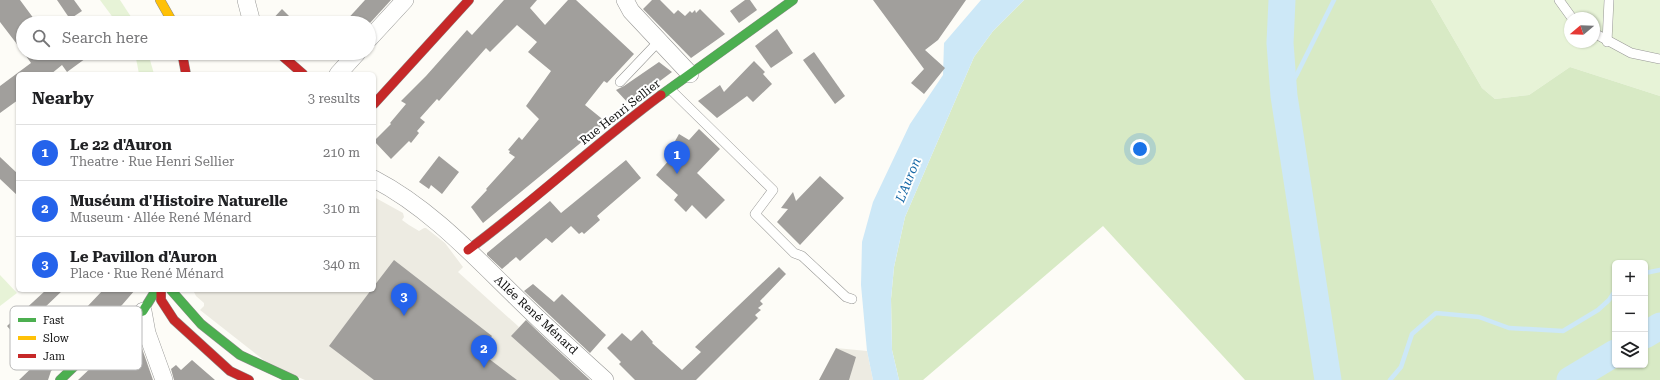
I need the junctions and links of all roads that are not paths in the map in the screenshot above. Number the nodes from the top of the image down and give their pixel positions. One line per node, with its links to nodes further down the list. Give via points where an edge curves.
1 (160, 0): 10 (street)
2 (246, 0): 11 (street)
3 (405, 0): 12 (street)
4 (469, 0): 26 (street)
5 (625, 0): 14 (street, via 631,11)
6 (793, 0): 23 (street, Rue Henri Sellier)
7 (1559, 0): 9 (lane)
8 (1609, 0): 15 (lane)
9 (1568, 12)
10 (169, 16)
11 (250, 16)
12 (376, 32)
13 (1600, 38): 15 (lane)
14 (659, 42): 23 (street); 24 (lane)
15 (1607, 42): 16 (lane, via 1631,53)
16 (1660, 59)
17 (183, 60): 20 (street)
18 (287, 60): 21 (street)
19 (351, 60): 22 (street)
20 (186, 72)
21 (300, 72)
22 (340, 72)
23 (690, 74): 25 (street, Rue Henri Sellier)
24 (620, 82)
25 (670, 89): 28 (street, Rue Henri Sellier, via 561,175 504,224); 32 (lane, via 773,190 755,214 794,253 802,256 846,297)
26 (376, 102)
27 (376, 180): 28 (street, Allée René Ménard, via 420,209)
28 (468, 250): 39 (street, Allée René Ménard)
29 (155, 292): 33 (street)
30 (161, 292): 37 (street, via 161,300 174,320 230,371)
31 (173, 292): 38 (street, via 201,324 240,356)
32 (852, 299)
33 (143, 311): 36 (street, via 147,333)
34 (71, 370): 35 (street)
35 (60, 380)
36 (164, 380)
37 (249, 380)
38 (294, 380)
39 (605, 380)

